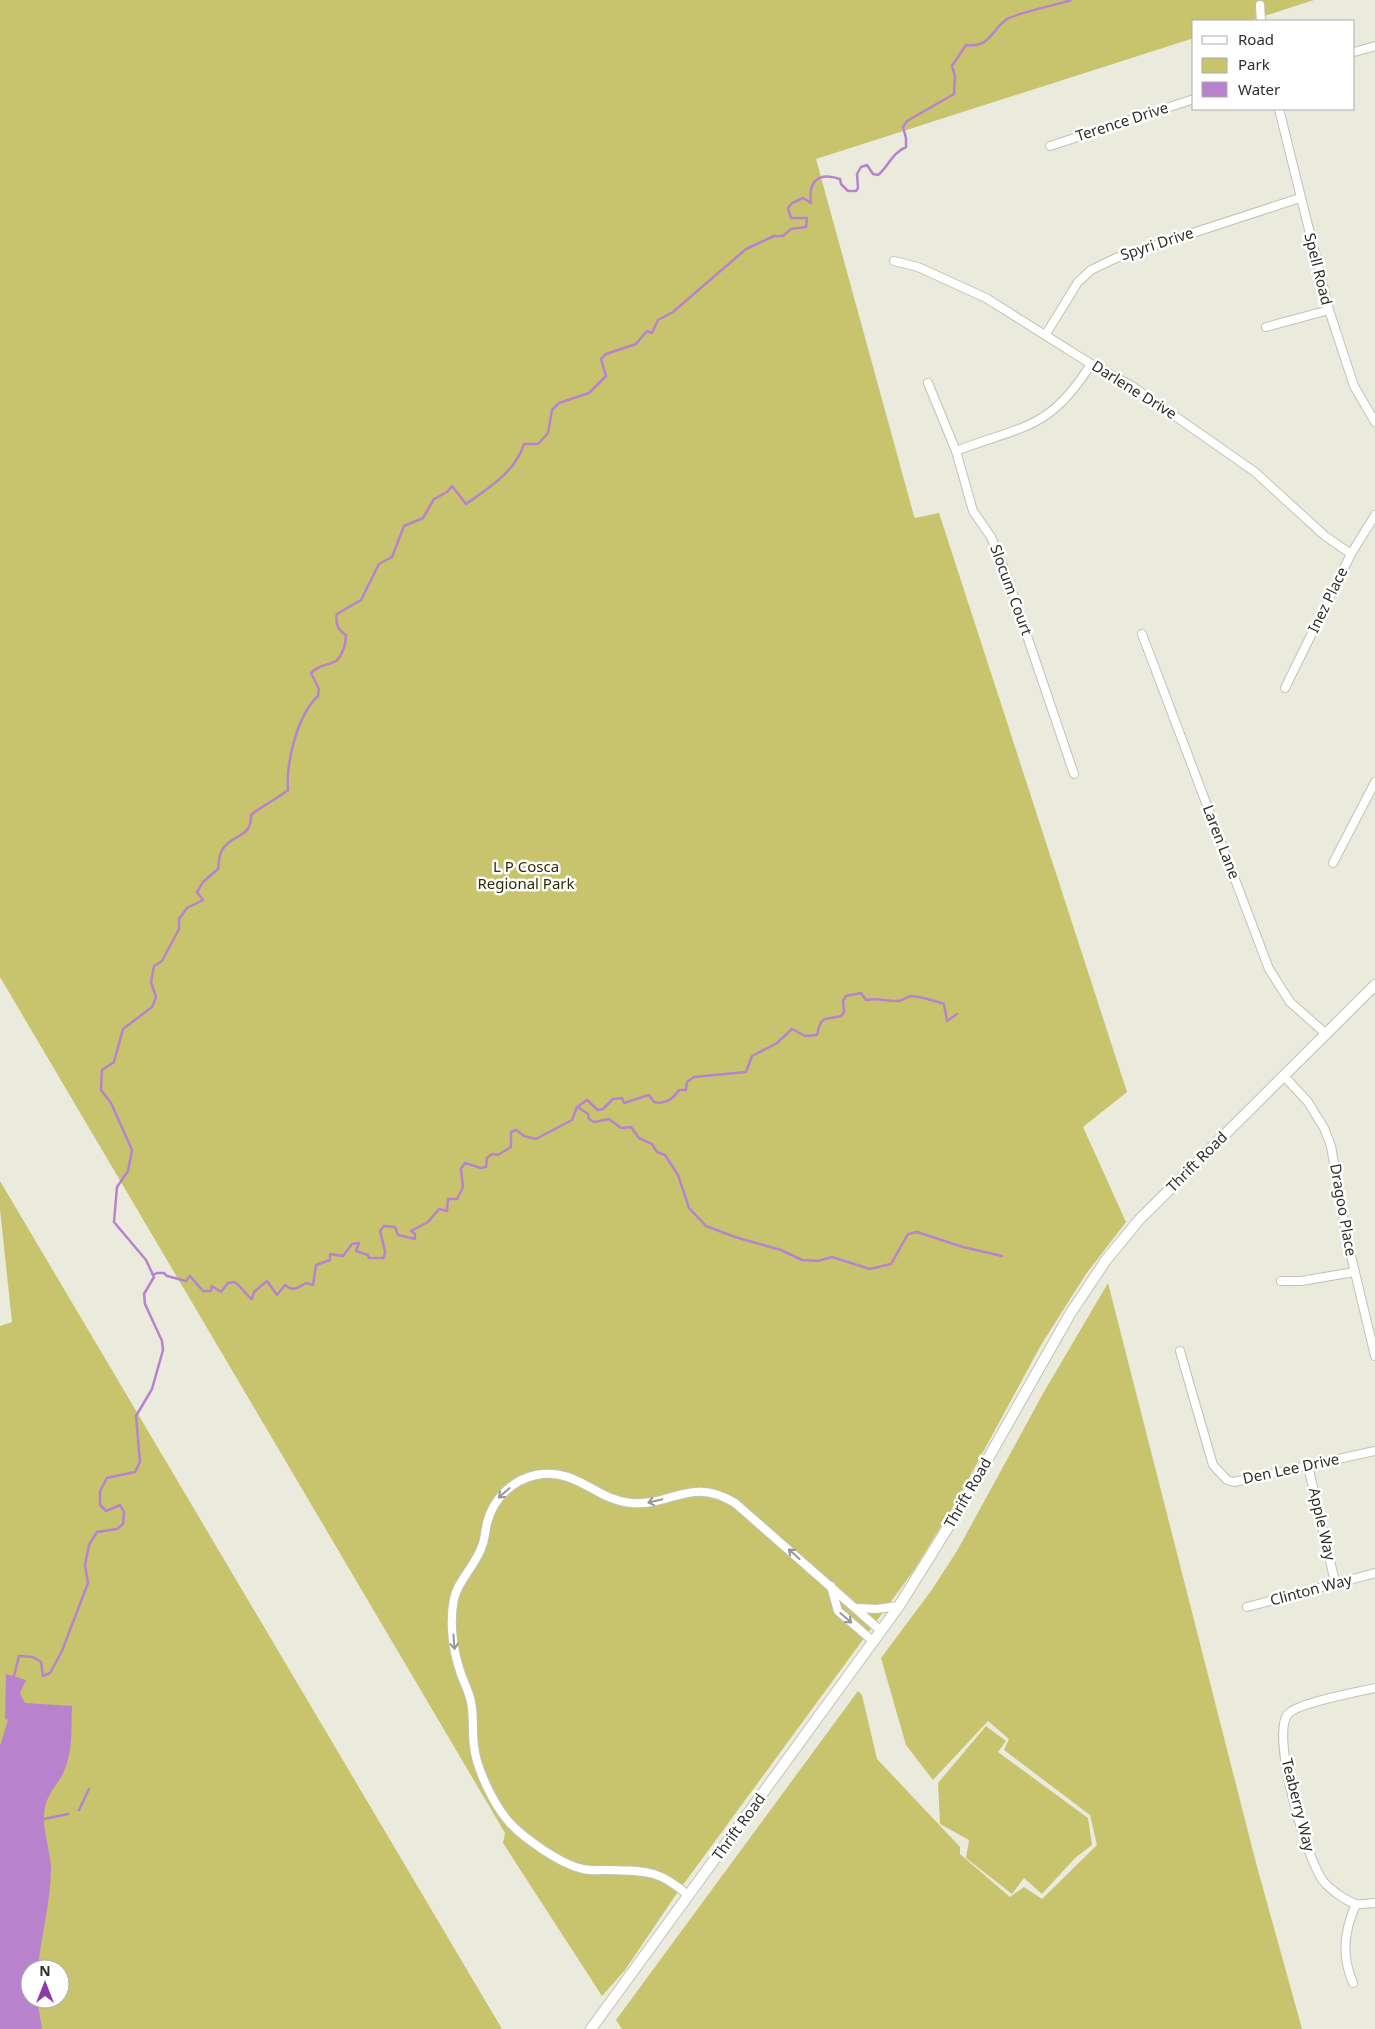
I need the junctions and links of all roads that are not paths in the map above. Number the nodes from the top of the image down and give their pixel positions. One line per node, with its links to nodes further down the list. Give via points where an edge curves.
1 (1260, 5): 2 (street)
2 (1261, 20)
3 (1375, 46): 4 (street)
4 (1355, 52)
5 (1192, 100): 7 (street, Terence Drive)
6 (1279, 110): 8 (street, Spell Road)
7 (1050, 146)
8 (1300, 198): 10 (street, Spell Road); 12 (street, Spyri Drive, via 1100,265 1078,282)
9 (894, 261): 12 (street, Darlene Drive, via 959,284)
10 (1329, 310): 11 (street); 15 (street, Spell Road, via 1354,386)
11 (1266, 327)
12 (1046, 334): 13 (street, Darlene Drive)
13 (1091, 364): 16 (street, via 1072,392 1042,419 1021,430); 18 (street, Darlene Drive, via 1132,386 1255,472 1325,536)
14 (928, 382): 16 (street, Slocum Court)
15 (1375, 422)
16 (956, 451): 21 (street, Slocum Court, via 973,511 991,537 1005,571)
17 (1375, 514): 18 (street, Inez Place)
18 (1351, 554): 20 (street, Inez Place)
19 (1142, 634): 25 (street, Laren Lane, via 1269,969 1290,1002)
20 (1285, 688)
21 (1074, 774)
22 (1375, 782): 23 (street)
23 (1333, 863)
24 (1375, 985): 25 (street, Thrift Road)
25 (1325, 1033): 26 (street, Thrift Road)
26 (1284, 1076): 27 (street, Dragoo Place, via 1311,1108 1331,1146); 36 (street, Thrift Road, via 1139,1220 1106,1260 1070,1314 960,1508)
27 (1354, 1272): 28 (street); 30 (street, Dragoo Place)
28 (1281, 1281)
29 (1180, 1351): 32 (street, Den Lee Drive, via 1210,1457 1222,1476 1234,1482)
30 (1375, 1356)
31 (1375, 1451): 32 (street, Den Lee Drive)
32 (1308, 1466): 34 (street, Apple Way)
33 (1375, 1573): 34 (street, Clinton Way)
34 (1336, 1582): 38 (street, Clinton Way)
35 (831, 1586): 37 (street); 40 (street, one-way to 40, via 838,1611); 42 (street, one-way to 42, via 735,1503 709,1492 681,1493 648,1503 629,1503 609,1498 573,1477 548,1474 516,1483 496,1500 480,1552 458,1588 452,1610 455,1651 471,1701 474,1747 480,1770 509,1822 567,1864 584,1870 657,1874)
36 (899, 1606): 37 (street); 39 (street, Thrift Road)
37 (855, 1607): 39 (street)
38 (1247, 1607)
39 (881, 1631): 40 (street, Thrift Road)
40 (874, 1642): 42 (street, Thrift Road)
41 (1375, 1688): 44 (street, Teaberry Way, via 1299,1708 1288,1714 1283,1727 1291,1785 1312,1861 1324,1883)
42 (689, 1896): 46 (street, Thrift Road)
43 (1375, 1903): 44 (street)
44 (1356, 1904): 45 (street, via 1344,1944 1344,1957)
45 (1353, 1983)
46 (590, 2029)

